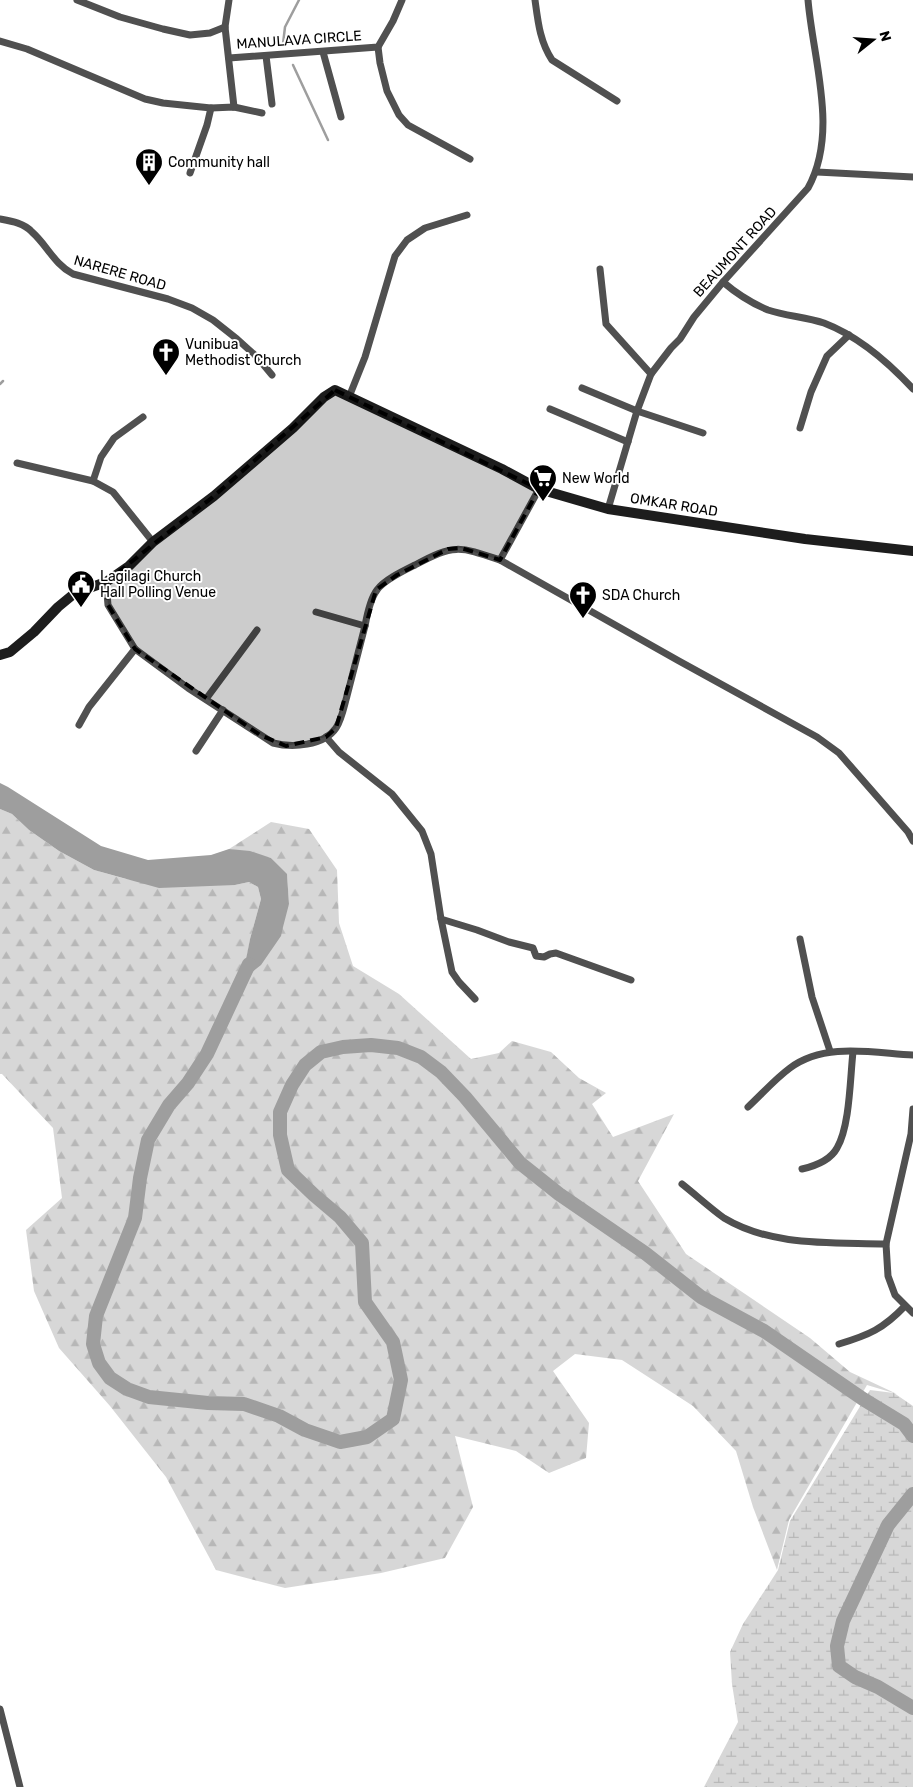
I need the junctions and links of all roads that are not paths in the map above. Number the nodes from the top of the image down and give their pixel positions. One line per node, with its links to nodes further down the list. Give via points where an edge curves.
1 (77, 0): 6 (street, via 120,17 190,35 210,33)
2 (230, 0): 6 (street)
3 (402, 0): 8 (street, MANULAVA CIRCLE)
4 (535, 0): 12 (street, via 541,39 552,60)
5 (808, 0): 19 (street, BEAUMONT ROAD, via 822,107 822,140)
6 (225, 27): 11 (street)
7 (0, 41): 15 (street, via 27,49 145,99)
8 (378, 47): 9 (street, MANULAVA CIRCLE); 18 (street, via 387,91 408,125)
9 (323, 52): 10 (street, MANULAVA CIRCLE); 17 (street)
10 (266, 56): 11 (street, MANULAVA CIRCLE); 13 (street)
11 (229, 58): 14 (street)
12 (617, 102)
13 (272, 104)
14 (234, 107): 15 (street); 16 (street)
15 (211, 108): 20 (street)
16 (262, 113)
17 (341, 117)
18 (470, 160)
19 (817, 172): 21 (street); 25 (street, BEAUMONT ROAD, via 808,188)
20 (190, 173)
21 (913, 177)
22 (467, 215): 31 (street, via 425,228 407,240 395,256 365,357)
23 (0, 219): 28 (street, NARERE ROAD, via 16,222 32,231 58,263 73,274 168,299 213,320 257,356)
24 (600, 269): 27 (street, via 606,324)
25 (723, 282): 26 (street, via 744,299 770,311 825,323); 27 (street, BEAUMONT ROAD)
26 (849, 335): 30 (street); 35 (street, via 826,356)
27 (651, 374): 33 (street, BEAUMONT ROAD)
28 (272, 375)
29 (582, 388): 33 (street)
30 (913, 389)
31 (349, 397): 40 (street, OMKAR ROAD); 42 (street, OMKAR ROAD, via 335,390 329,392 293,428 214,496)
32 (550, 409): 37 (street)
33 (637, 411): 36 (street); 37 (street, BEAUMONT ROAD)
34 (143, 417): 39 (street, via 114,438 101,456)
35 (800, 428)
36 (703, 433)
37 (628, 442): 41 (street, BEAUMONT ROAD)
38 (17, 463): 39 (street)
39 (92, 481): 42 (street, via 113,492)
40 (538, 489): 41 (street, OMKAR ROAD); 44 (street)
41 (608, 509): 43 (street, OMKAR ROAD)
42 (153, 542): 45 (street, via 129,566)
43 (913, 552)
44 (500, 560): 47 (street, via 461,548 448,549 422,561 376,590); 56 (street, via 817,737 838,753)
45 (106, 582): 49 (street, via 108,605); 50 (street, via 75,593 10,652)
46 (316, 612): 47 (street)
47 (364, 626): 54 (street, via 344,706 336,728)
48 (257, 630): 51 (street)
49 (134, 649): 51 (street); 53 (street)
50 (0, 655)
51 (206, 699): 52 (street)
52 (222, 710): 54 (street, via 273,743 301,746); 55 (street)
53 (79, 725)
54 (326, 737): 57 (street, via 339,752 392,794 422,831 430,854)
55 (196, 751)
56 (913, 841)
57 (441, 919): 59 (street, via 533,948 536,956 556,953); 60 (street, via 452,972)
58 (800, 939): 61 (street, via 812,997)
59 (631, 980)
60 (475, 999)
61 (830, 1051): 62 (street); 64 (street, via 791,1068)
62 (853, 1052): 63 (street); 67 (street, via 844,1130 837,1149 817,1166)
63 (913, 1055)
64 (748, 1107)
65 (913, 1109): 66 (street)
66 (912, 1134): 69 (street)
67 (802, 1169)
68 (682, 1184): 69 (street, via 724,1217 765,1235 797,1241)
69 (886, 1244): 70 (street, via 888,1276 895,1295)
70 (905, 1306): 71 (street); 72 (street, via 883,1327)
71 (913, 1313)
72 (840, 1344)
73 (0, 1709): 74 (street)
74 (20, 1787)

